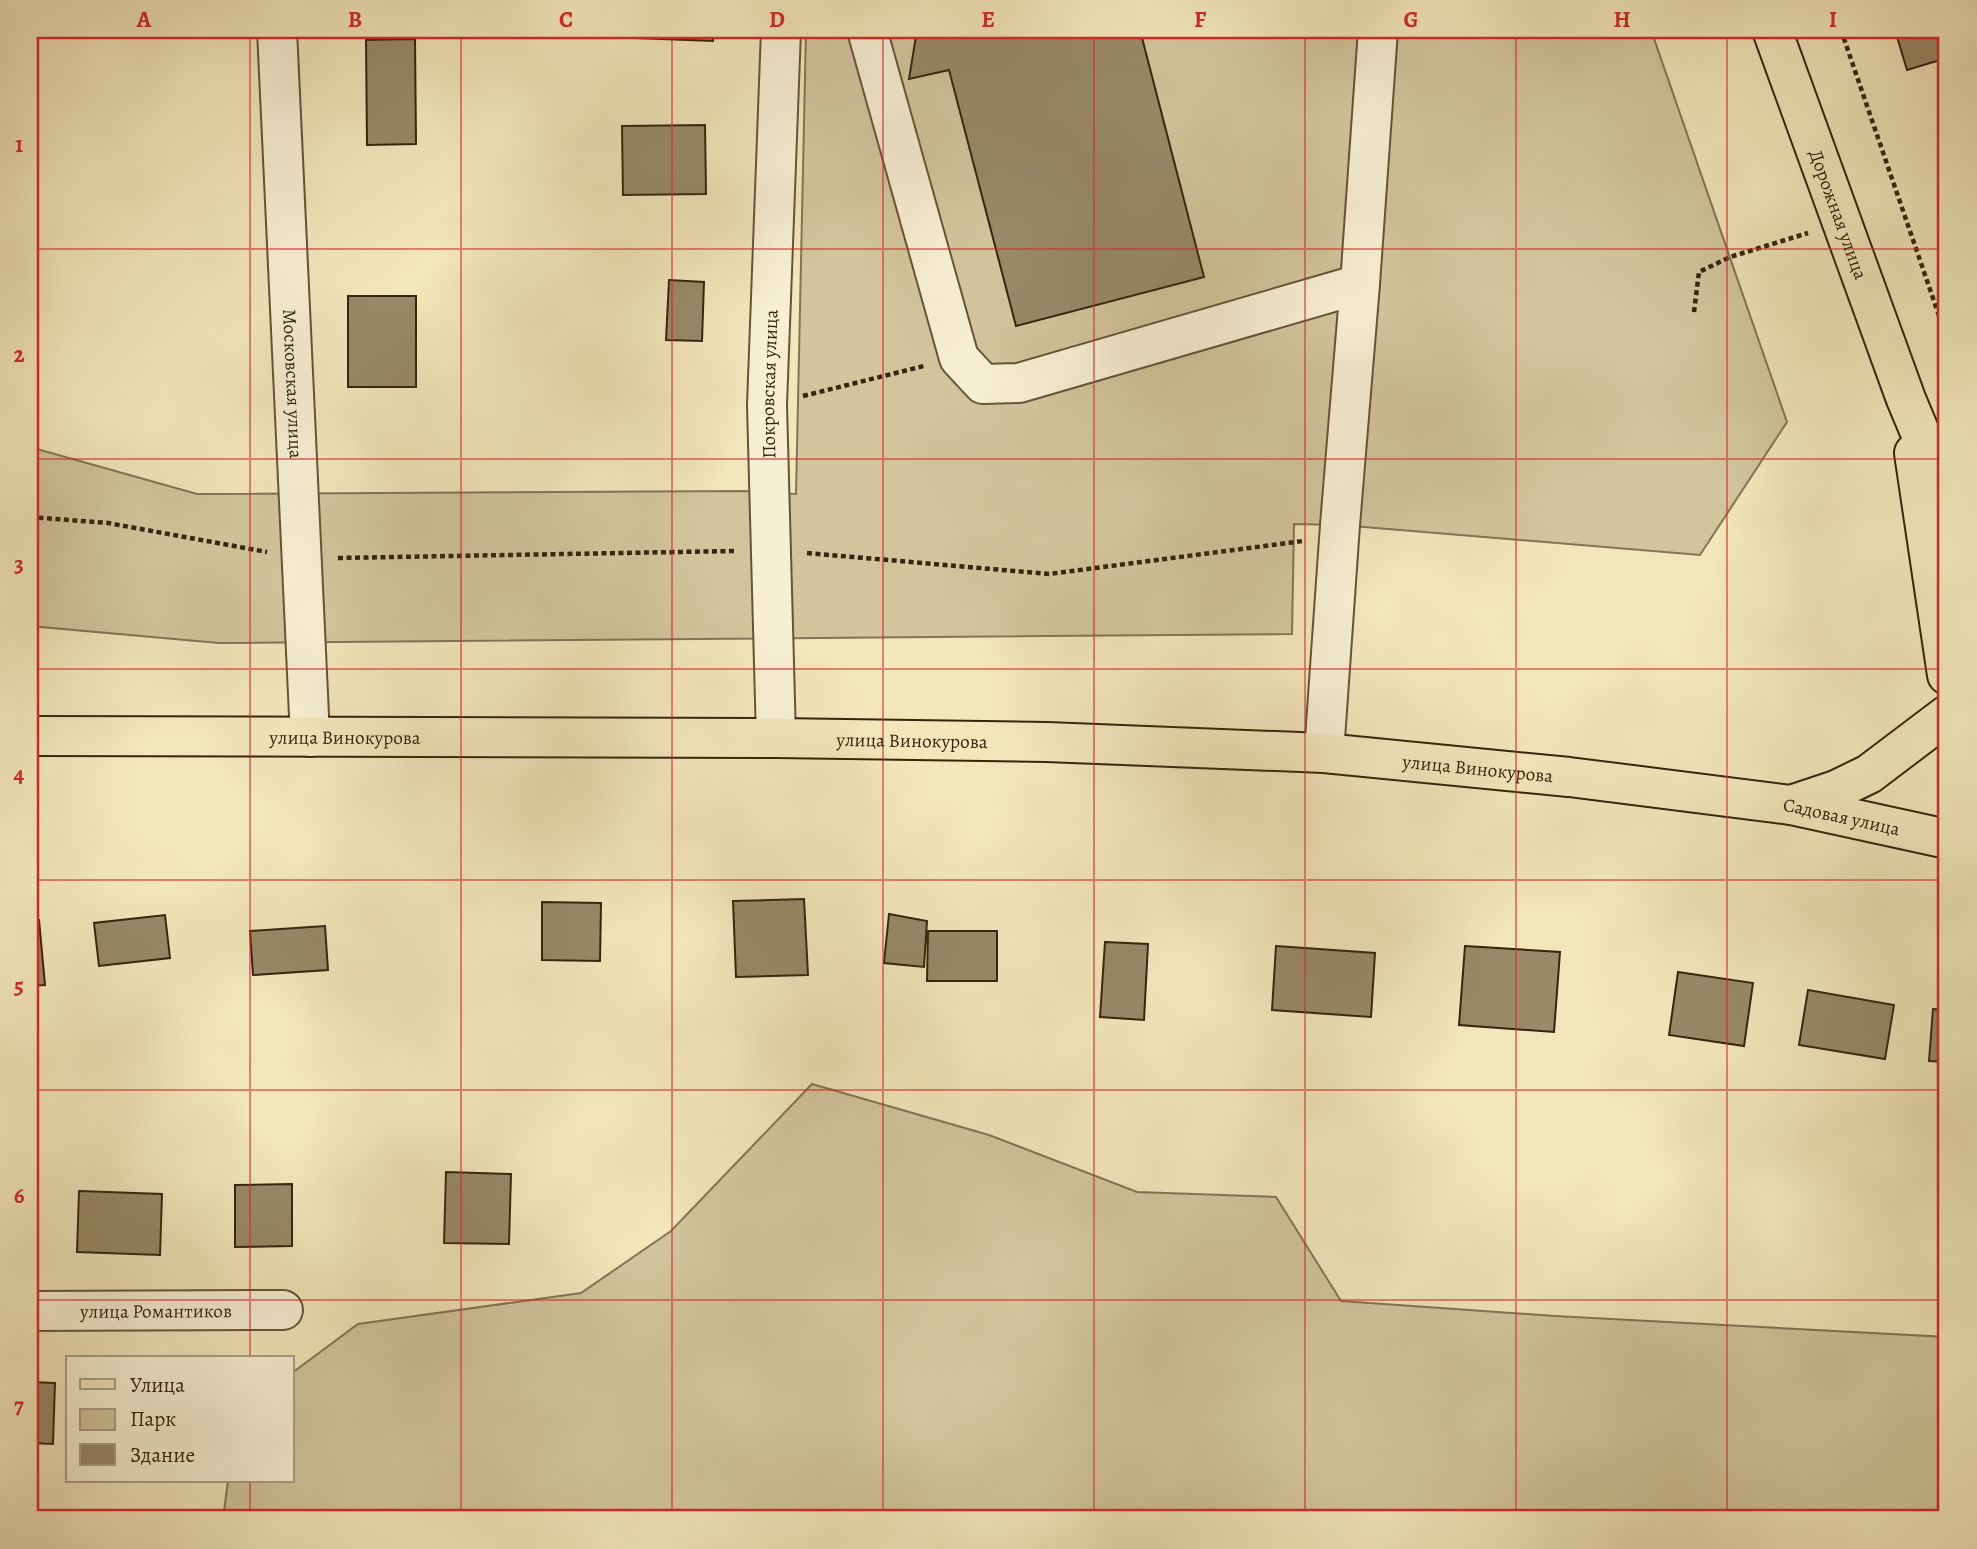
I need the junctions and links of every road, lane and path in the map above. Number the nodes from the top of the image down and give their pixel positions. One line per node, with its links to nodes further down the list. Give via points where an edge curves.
1 (277, 30): 18 (street, Московская улица)
2 (781, 30): 13 (street, Покровская улица)
3 (867, 30): 11 (street)
4 (1378, 30): 8 (street)
5 (1772, 30): 7 (main road, Дорожная улица)
6 (1841, 30): 10 (path)
7 (1842, 223): 9 (path, via 1730,257 1699,272); 12 (main road, Дорожная улица)
8 (1360, 284): 11 (street, via 1019,383 983,384); 16 (street)
9 (1694, 312)
10 (1947, 339)
11 (959, 358): 13 (path)
12 (1906, 400): 14 (main road); 19 (main road)
13 (767, 405): 17 (street, Покровская улица)
14 (1947, 497)
15 (30, 517): 18 (path, via 108,523)
16 (1338, 541): 17 (path, via 1293,541 1049,574); 24 (street)
17 (771, 550): 18 (path); 23 (street, Покровская улица)
18 (301, 558): 22 (street, Московская улица)
19 (1947, 675)
20 (1947, 715): 25 (main road, Садовая улица, via 1869,774)
21 (30, 736): 22 (main road, улица Винокурова)
22 (310, 737): 23 (main road, улица Винокурова)
23 (776, 738): 24 (main road, улица Винокурова)
24 (1324, 753): 25 (main road, улица Винокурова)
25 (1791, 805): 26 (main road, Садовая улица)
26 (1947, 839)
27 (283, 1310): 28 (street, улица Романтиков)
28 (30, 1311)

